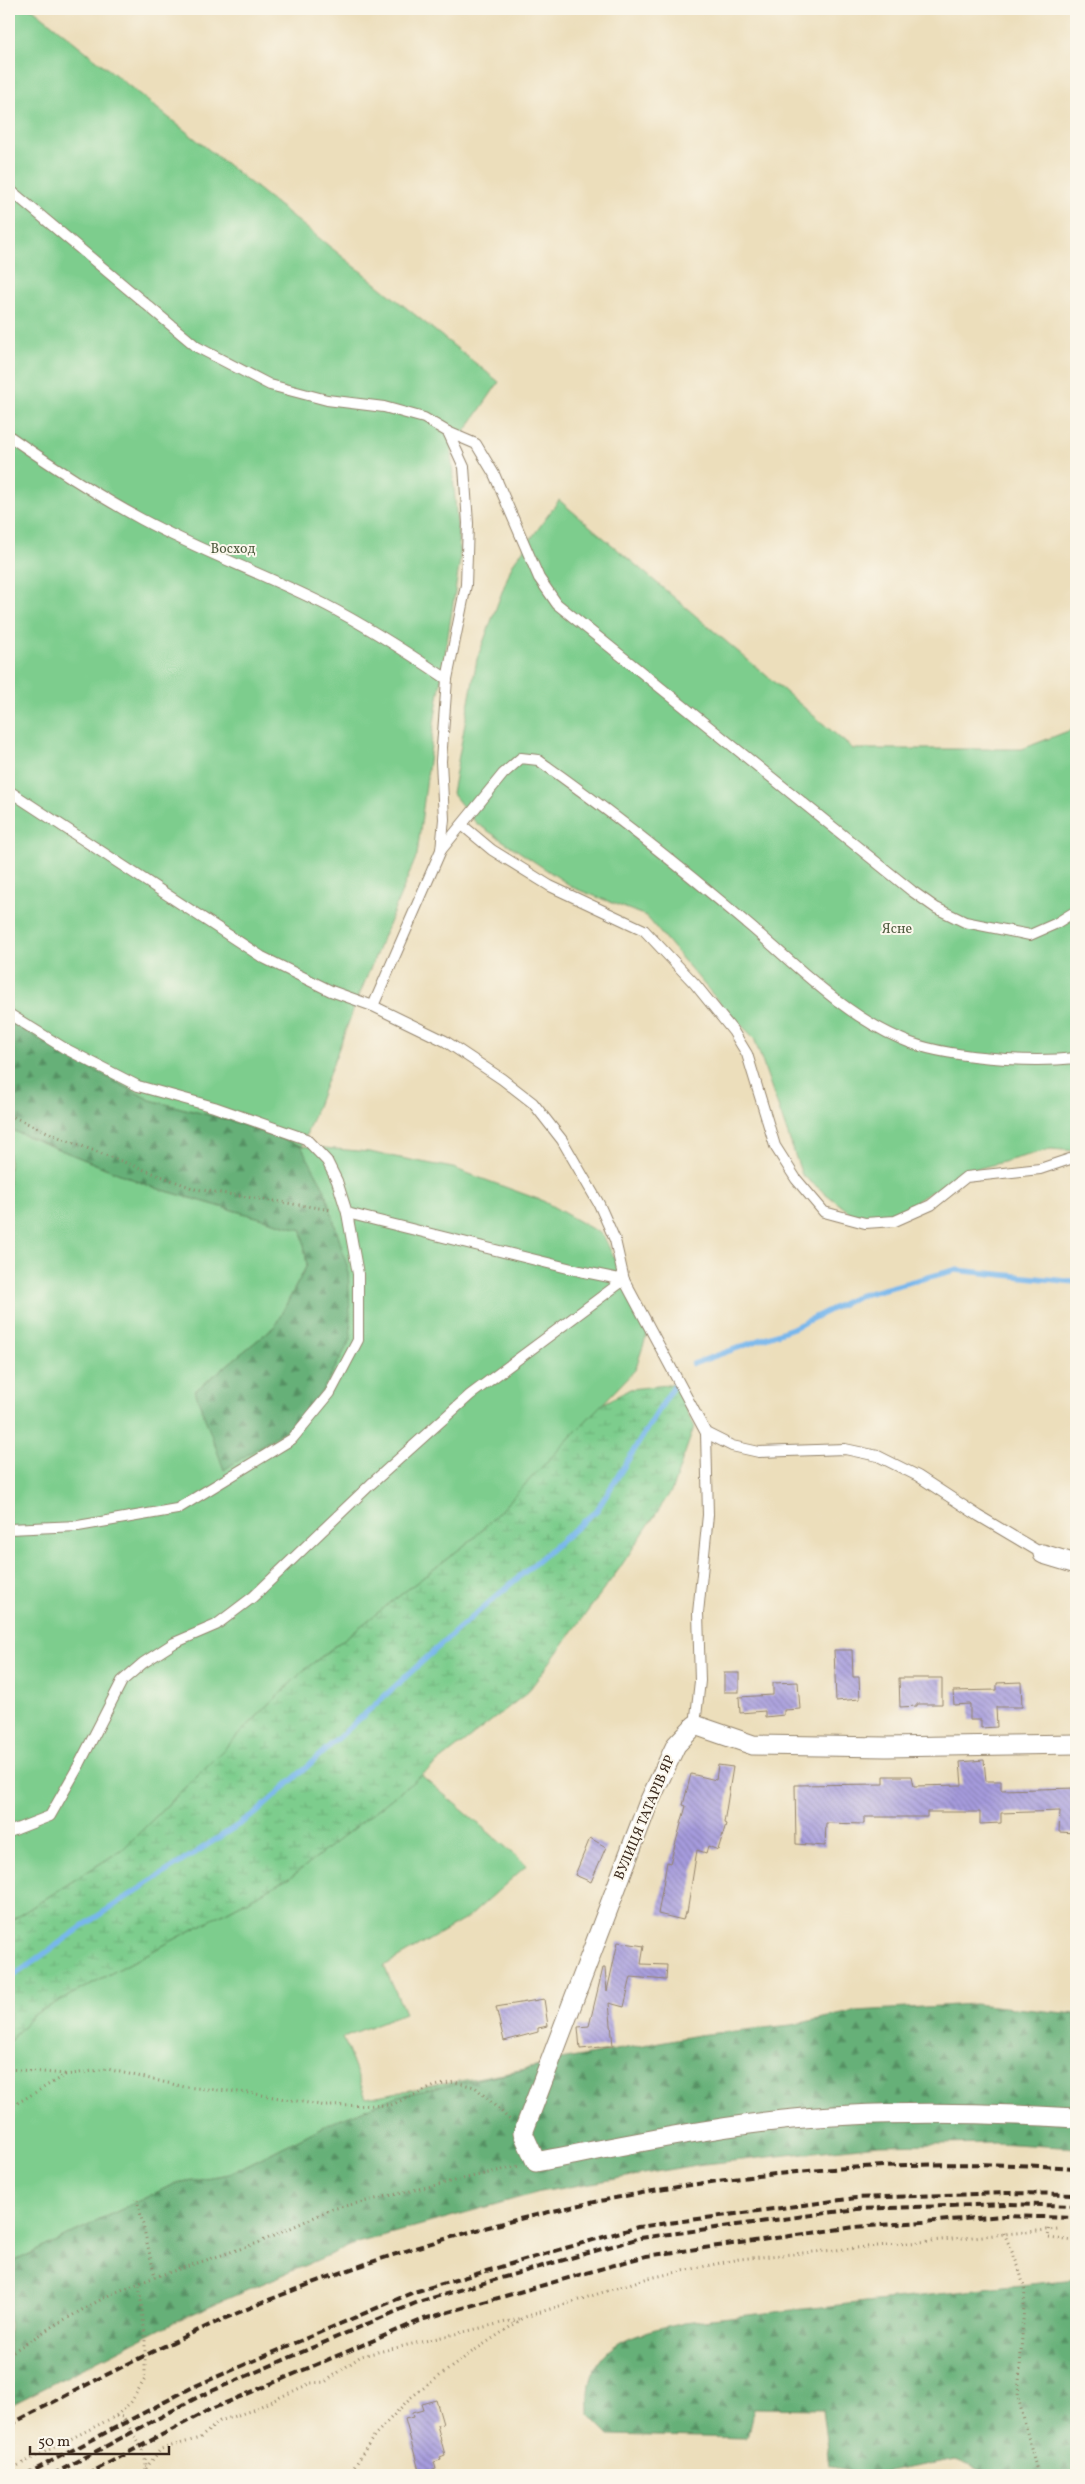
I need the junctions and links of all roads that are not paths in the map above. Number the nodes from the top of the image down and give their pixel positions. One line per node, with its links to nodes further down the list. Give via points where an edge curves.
1 (9, 189): 2 (lane, via 197,347 270,385 327,400 424,418)
2 (448, 432): 4 (lane, via 464,467 468,523 466,585); 8 (lane, via 476,444 494,474 539,578 557,604 912,891 936,908 965,922 1030,935)
3 (9, 436): 4 (lane, via 62,473 141,519 323,604 387,638)
4 (447, 679): 7 (lane, via 441,761 444,819)
5 (9, 790): 9 (lane, via 262,957 330,991)
6 (462, 825): 7 (lane); 11 (lane, via 509,768 521,758 538,760 678,866 860,1018 901,1040 941,1052 1052,1061); 12 (lane, via 492,850 550,886 644,930 695,984 733,1031 746,1054 775,1146 796,1179 824,1212 865,1223 894,1221 932,1205 966,1177 1040,1169)
7 (441, 850): 9 (lane)
8 (1076, 911)
9 (373, 1006): 14 (lane, via 445,1041 533,1103 562,1140 599,1204 615,1240)
10 (9, 1014): 13 (lane, via 64,1048 138,1086 214,1107 306,1140 327,1161)
11 (1076, 1058)
12 (1076, 1157)
13 (347, 1213): 14 (lane); 16 (lane, via 358,1274 358,1340 330,1392 292,1439 176,1509 78,1526)
14 (624, 1280): 15 (lane); 21 (lane, via 470,1395 253,1597 216,1625 174,1642 143,1662 122,1681 50,1816)
15 (706, 1433): 17 (lane, via 732,1446 759,1452 845,1450 878,1456 918,1476); 19 (lane, via 708,1515 698,1613 700,1682)
16 (9, 1529)
17 (1043, 1554): 18 (street)
18 (1076, 1564)
19 (695, 1726): 20 (street, via 752,1745); 22 (street, ВУЛИЦЯ ТАТАРІВ ЯР, via 676,1745 648,1804 523,2133 536,2162 689,2133 832,2116 971,2114)
20 (1076, 1744)
21 (9, 1832)
22 (1076, 2118)

